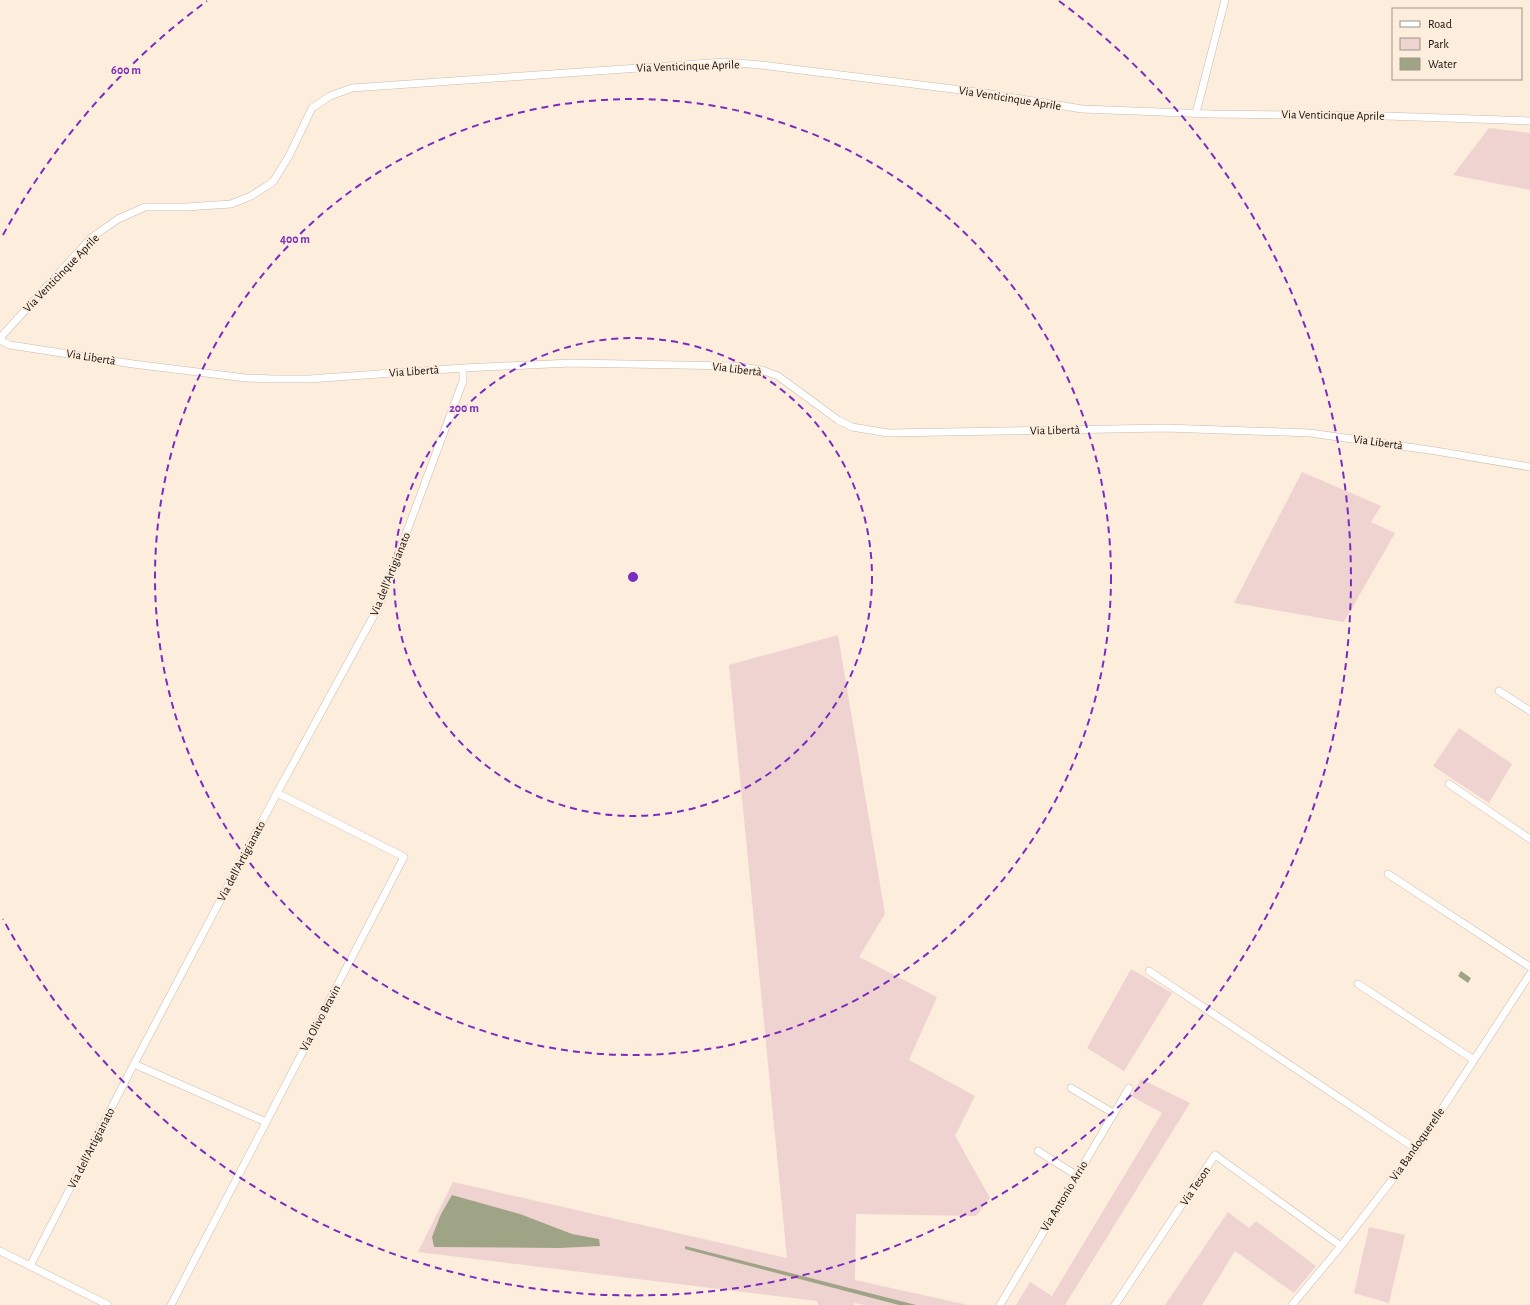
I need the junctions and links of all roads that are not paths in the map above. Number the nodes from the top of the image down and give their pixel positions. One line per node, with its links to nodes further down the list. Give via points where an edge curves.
1 (1225, 0): 2 (street)
2 (1196, 113): 3 (street, Via Venticinque Aprile); 4 (street, Via Venticinque Aprile, via 1082,109 985,93 725,62 352,88 330,96 312,108 289,156 273,182 251,196 231,204 145,208 118,219 91,238)
3 (1530, 121)
4 (0, 339): 5 (street, Via Libertà, via 10,345 246,378 309,379)
5 (463, 368): 6 (street, Via Libertà, via 571,363 735,366 762,370 778,376 838,420 852,427 888,433 1165,428 1310,433 1436,450); 10 (street, Via dell'Artigianato, via 463,381 379,606)
6 (1530, 467)
7 (1499, 690): 8 (street)
8 (1530, 711)
9 (1449, 784): 11 (street)
10 (277, 793): 18 (street, Via dell'Artigianato); 22 (street, Via Olivo Bravin, via 404,857)
11 (1530, 839)
12 (1388, 874): 13 (street)
13 (1530, 967)
14 (1149, 971): 23 (street)
15 (1530, 974): 17 (street, Via Bandoquerelle)
16 (1358, 984): 17 (street)
17 (1474, 1060): 23 (street, Via Bandoquerelle)
18 (134, 1064): 22 (street); 28 (street, Via dell'Artigianato)
19 (1071, 1088): 21 (street)
20 (1129, 1088): 21 (street, Via Antonio Arrio)
21 (1113, 1113): 25 (street, Via Antonio Arrio)
22 (266, 1122): 30 (street, Via Olivo Bravin)
23 (1416, 1149): 26 (street, Via Bandoquerelle)
24 (1038, 1151): 25 (street)
25 (1076, 1175): 31 (street, Via Antonio Arrio)
26 (1341, 1246): 32 (street, Via Teson, via 1215,1155); 33 (street, Via Bandoquerelle)
27 (0, 1251): 28 (street)
28 (30, 1266): 29 (street)
29 (108, 1305)
30 (170, 1305)
31 (1000, 1305)
32 (1115, 1305)
33 (1292, 1305)

